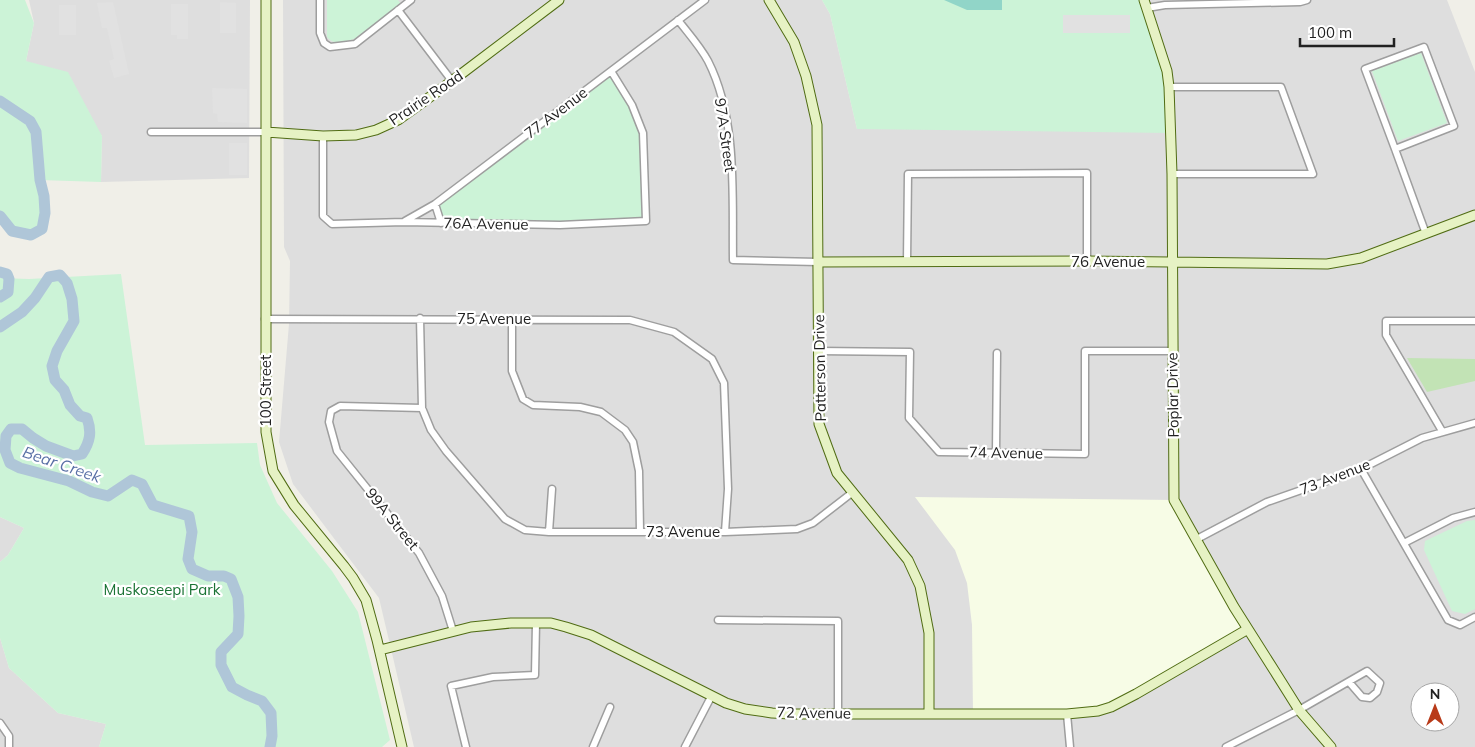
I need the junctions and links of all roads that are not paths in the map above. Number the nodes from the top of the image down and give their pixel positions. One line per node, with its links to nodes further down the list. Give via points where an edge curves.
1 (266, 0): 15 (street, 100 Street)
2 (320, 0): 9 (street, via 320,33 324,44 330,47 355,44)
3 (411, 0): 9 (street)
4 (559, 0): 12 (street, Prairie Road)
5 (705, 0): 10 (street, 77 Avenue)
6 (769, 0): 26 (street, Patterson Drive, via 794,42 817,125)
7 (1307, 0): 8 (street)
8 (1145, 4): 13 (street, Poplar Drive, via 1167,71)
9 (398, 10): 12 (street)
10 (678, 20): 11 (street, 77 Avenue); 24 (street, 97A Street, via 707,60 722,99 731,153)
11 (611, 71): 19 (street, 77 Avenue); 22 (street, 76A Avenue, via 632,105 643,133 646,221 560,225)
12 (452, 81): 16 (street, Prairie Road, via 398,120 376,130 356,135)
13 (1169, 87): 18 (street, Poplar Drive); 18 (street, via 1282,87 1313,174)
14 (151, 132): 15 (street, Prairie Road)
15 (266, 132): 16 (street, Prairie Road); 30 (street, 100 Street)
16 (323, 136): 21 (street, 76A Avenue, via 323,216 332,224)
17 (1395, 149): 17 (street, via 1365,69 1424,47 1454,126); 23 (street)
18 (1172, 174): 28 (street, Poplar Drive)
19 (435, 204): 21 (street, 77 Avenue); 22 (street)
20 (1475, 215): 23 (street, 76 Avenue)
21 (404, 222): 22 (street, 76A Avenue)
22 (441, 223)
23 (1426, 234): 28 (street, 76 Avenue, via 1361,258 1327,264)
24 (733, 260): 26 (street, 76 Avenue)
25 (1087, 261): 27 (street, 76 Avenue); 27 (street, via 1087,173 908,174); 28 (street, 76 Avenue)
26 (818, 262): 27 (street, 76 Avenue); 33 (street, Patterson Drive)
27 (907, 262)
28 (1172, 262): 34 (street, Poplar Drive)
29 (420, 318): 30 (street, 75 Avenue); 31 (street, 75 Avenue); 36 (street)
30 (265, 319): 54 (street, 100 Street, via 266,432 273,471 294,505 360,590 369,608)
31 (512, 319): 44 (street, via 512,371 522,399 533,405 580,407 601,412 625,430 633,442 639,471); 46 (street, 75 Avenue, via 630,320 674,332 712,359 724,383 728,489)
32 (1475, 321): 38 (street, via 1386,321 1386,335)
33 (818, 351): 39 (street, 74 Avenue, via 910,352 909,418 940,452); 42 (street, Patterson Drive, via 819,424 837,473)
34 (1172, 351): 39 (street, 74 Avenue, via 1085,351 1084,454); 47 (street, Poplar Drive, via 1174,500)
35 (997, 352): 39 (street)
36 (422, 408): 45 (street, 73 Avenue, via 431,430 446,451 505,519 525,530); 53 (street, 99A Street, via 340,406 331,411 329,422 337,451 419,553 442,596)
37 (1475, 423): 38 (street, 73 Avenue)
38 (1442, 431): 40 (street, 73 Avenue)
39 (996, 452)
40 (1361, 469): 47 (street, 73 Avenue, via 1266,502); 48 (street)
41 (552, 489): 45 (street)
42 (853, 492): 46 (street, 73 Avenue, via 814,523 797,529); 60 (street, Patterson Drive, via 908,560 920,586 929,633)
43 (1475, 512): 48 (street, via 1453,518)
44 (640, 531): 45 (street, 73 Avenue); 46 (street, 73 Avenue)
45 (549, 532)
46 (725, 532)
47 (1197, 539): 52 (street, Poplar Drive)
48 (1404, 543): 49 (street, via 1448,620 1460,625)
49 (1475, 616)
50 (718, 620): 59 (street, via 838,621)
51 (536, 623): 53 (street, 72 Avenue, via 488,625); 56 (street, 72 Avenue, via 551,623 580,631); 65 (street, via 535,675 493,677 451,686)
52 (1248, 629): 58 (street, Poplar Drive); 61 (street, 72 Avenue, via 1111,707)
53 (453, 631): 54 (street, 72 Avenue)
54 (380, 650): 64 (street, 100 Street)
55 (1349, 682): 55 (street, via 1362,697 1370,698 1380,683 1368,671); 58 (street)
56 (711, 697): 59 (street, 72 Avenue, via 759,711); 67 (street)
57 (610, 707): 66 (street)
58 (1299, 710): 69 (street); 70 (street, Poplar Drive)
59 (838, 714): 60 (street, 72 Avenue)
60 (930, 714): 61 (street, 72 Avenue)
61 (1067, 714): 68 (street)
62 (0, 723): 63 (street, via 9,736)
63 (9, 747)
64 (402, 747)
65 (466, 747)
66 (593, 747)
67 (685, 747)
68 (1070, 747)
69 (1226, 747)
70 (1331, 747)

